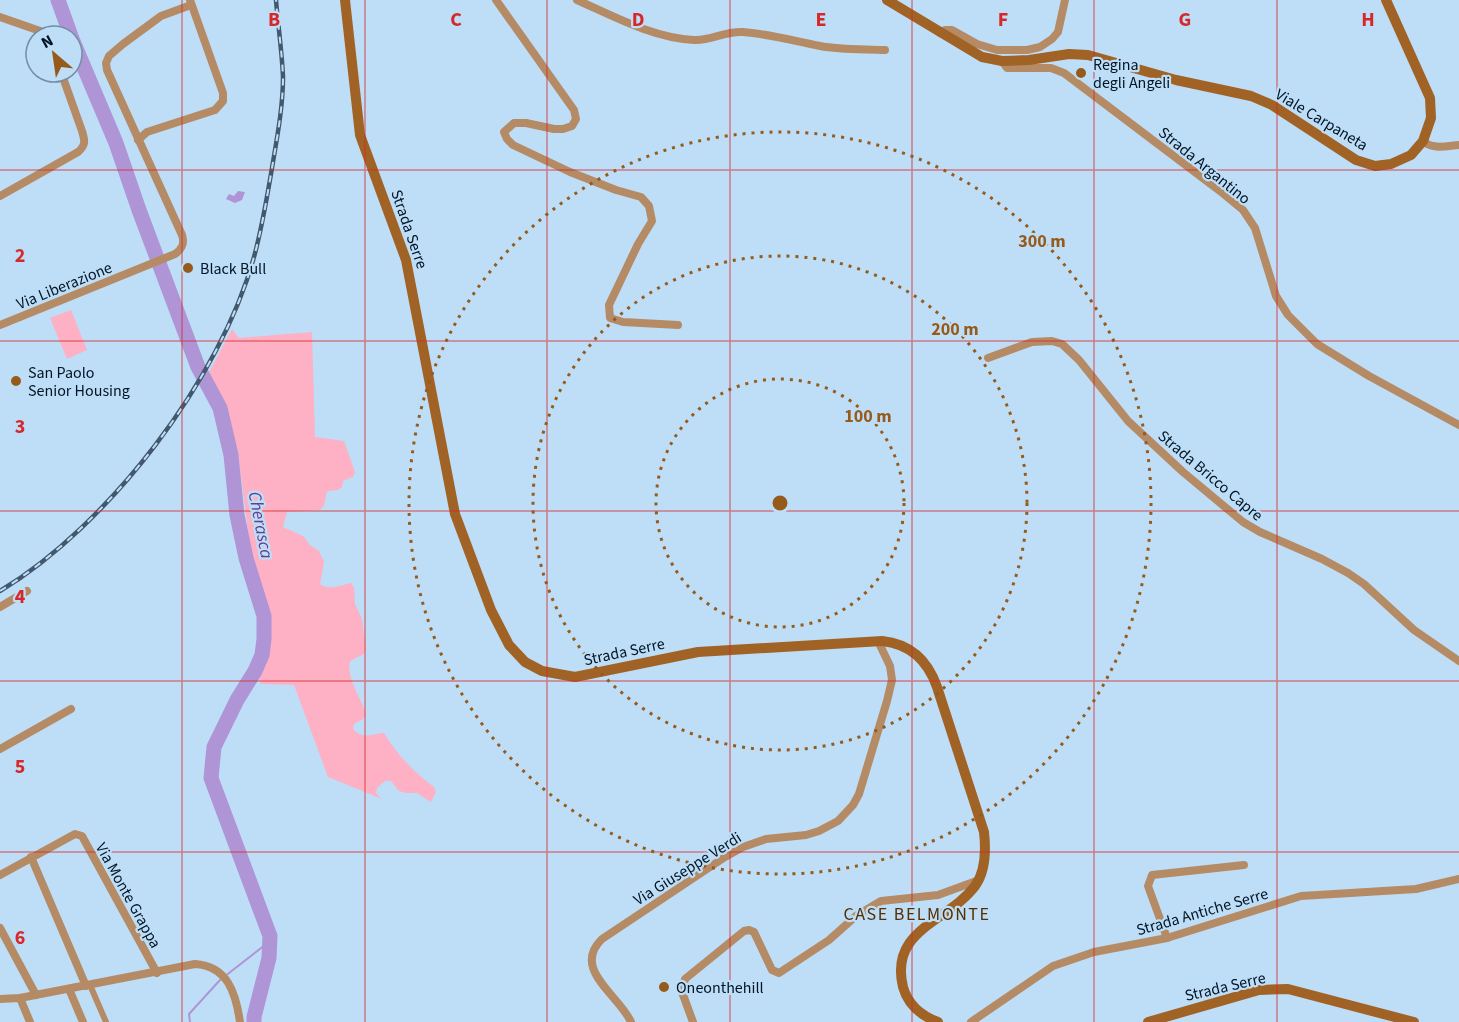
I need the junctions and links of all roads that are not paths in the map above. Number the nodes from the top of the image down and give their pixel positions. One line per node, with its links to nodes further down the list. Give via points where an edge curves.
1 (345, 0): 24 (main road, Strada Serre, via 360,135 406,260 455,514 491,610 509,645 525,662 542,671 575,677 698,652)
2 (496, 0): 19 (street, via 569,103 576,119 572,126 563,129 514,123 504,132 507,139 570,172 646,201 652,221 609,305 610,318)
3 (576, 0): 11 (street, via 646,30 690,40 741,32 822,46)
4 (887, 0): 10 (main road, Viale Carpaneta)
5 (1065, 0): 10 (street, via 1058,32 1040,47 997,50 952,30)
6 (1386, 0): 15 (main road, via 1430,98 1431,118)
7 (191, 3): 14 (street, via 161,16 123,44 106,63); 14 (street, via 223,101 215,110 147,132)
8 (0, 17): 9 (street)
9 (24, 26)
10 (940, 33): 12 (main road, Viale Carpaneta, via 982,57)
11 (885, 50)
12 (1002, 61): 15 (main road, Viale Carpaneta, via 1088,55 1251,96 1272,105 1356,160 1375,166 1391,165 1411,155); 21 (street, Strada Argantino, via 1007,68 1051,68 1064,73 1220,191 1243,210 1255,228 1276,296 1288,315 1317,344)
13 (65, 84): 17 (street, via 84,146)
14 (138, 140): 18 (street, Via Liberazione, via 183,235 183,245 175,254)
15 (1424, 141): 16 (street, via 1429,146)
16 (1459, 145)
17 (0, 196)
18 (0, 326)
19 (678, 326)
20 (988, 358): 25 (street, Strada Bricco Capre, via 1032,342 1062,344 1128,421 1243,522 1356,578 1414,630)
21 (1459, 425)
22 (27, 591): 23 (street)
23 (0, 607)
24 (878, 641): 32 (main road, Strada Serre, via 910,650 924,662 934,679 984,832 986,853); 45 (street, Via Giuseppe Verdi, via 892,680 863,781 845,814 819,831 766,839 733,852 594,947 592,967)
25 (1459, 661)
26 (71, 709): 27 (street)
27 (0, 749)
28 (31, 857): 30 (street); 35 (street, Via Monte Grappa, via 75,834 82,837); 36 (street)
29 (1244, 865): 34 (street, via 1152,875 1148,886)
30 (0, 874)
31 (1459, 879): 34 (street, Strada Antiche Serre, via 1416,889 1301,896)
32 (979, 880): 46 (street, via 938,895 881,901 779,973 772,970 754,932 744,931 685,980 682,992); 47 (main road, via 967,895 920,931 908,944 902,959 905,993 914,1007)
33 (0, 928): 38 (street)
34 (1167, 938): 48 (street, Strada Antiche Serre, via 1094,952 1053,966)
35 (157, 972): 36 (street); 44 (street, via 195,964 210,966 234,994)
36 (88, 985): 37 (street); 43 (street)
37 (69, 989): 38 (street); 42 (street)
38 (36, 995): 39 (street)
39 (20, 998): 40 (street); 41 (street)
40 (0, 999)
41 (30, 1022)
42 (83, 1022)
43 (106, 1022)
44 (240, 1022)
45 (631, 1022)
46 (693, 1022)
47 (938, 1022)
48 (971, 1022)
49 (1148, 1022): 50 (main road, Strada Serre, via 1259,990 1288,989)
50 (1414, 1022)

